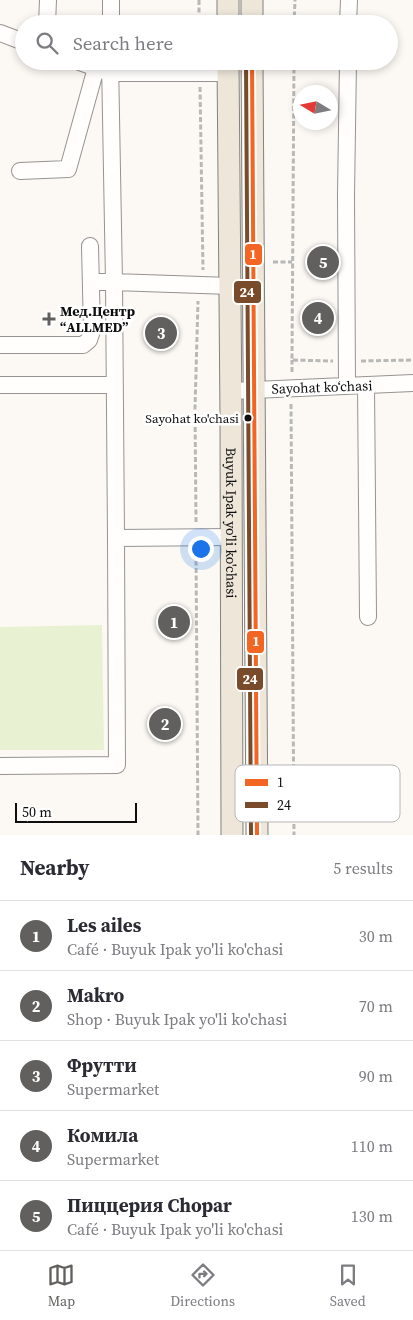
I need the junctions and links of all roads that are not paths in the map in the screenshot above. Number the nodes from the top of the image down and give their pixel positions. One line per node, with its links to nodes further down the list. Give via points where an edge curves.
1 (48, 0): 6 (street)
2 (111, 0): 7 (street)
3 (228, 0): 8 (main road)
4 (252, 0): 9 (main road)
5 (349, 0): 10 (street)
6 (48, 15)
7 (110, 15)
8 (228, 15)
9 (252, 15)
10 (348, 15)
11 (0, 33): 12 (street)
12 (15, 39)
13 (105, 70): 20 (street, via 68,169)
14 (106, 70): 23 (street)
15 (144, 70): 16 (street, via 200,73)
16 (214, 70)
17 (228, 70): 24 (main road, Buyuk Ipak yo'li ko'chasi)
18 (252, 70): 31 (main road, Buyuk Ipak yo'li ko'chasi)
19 (348, 70): 30 (street)
20 (20, 171)
21 (90, 246): 22 (street)
22 (91, 282): 23 (street); 25 (street, via 92,331 83,345)
23 (114, 282): 24 (street); 28 (street)
24 (230, 286): 32 (main road, Buyuk Ipak yo'li ko'chasi)
25 (0, 345)
26 (413, 383): 29 (street, Sayohat koʻchasi)
27 (0, 385): 28 (street)
28 (115, 385): 34 (street)
29 (366, 385): 30 (street, Sayohat koʻchasi); 35 (street)
30 (347, 386): 31 (street, Sayohat koʻchasi)
31 (255, 390): 32 (street, Sayohat koʻchasi); 36 (main road, Buyuk Ipak yo'li ko'chasi)
32 (231, 391): 33 (main road, Buyuk Ipak yo'li ko'chasi)
33 (231, 537): 34 (street); 39 (main road, Buyuk Ipak yo'li ko'chasi)
34 (116, 538): 37 (street, via 117,765)
35 (368, 617)
36 (257, 765)
37 (0, 766)
38 (257, 822): 40 (main road, Buyuk Ipak yo'li ko'chasi)
39 (232, 835)
40 (257, 835)

